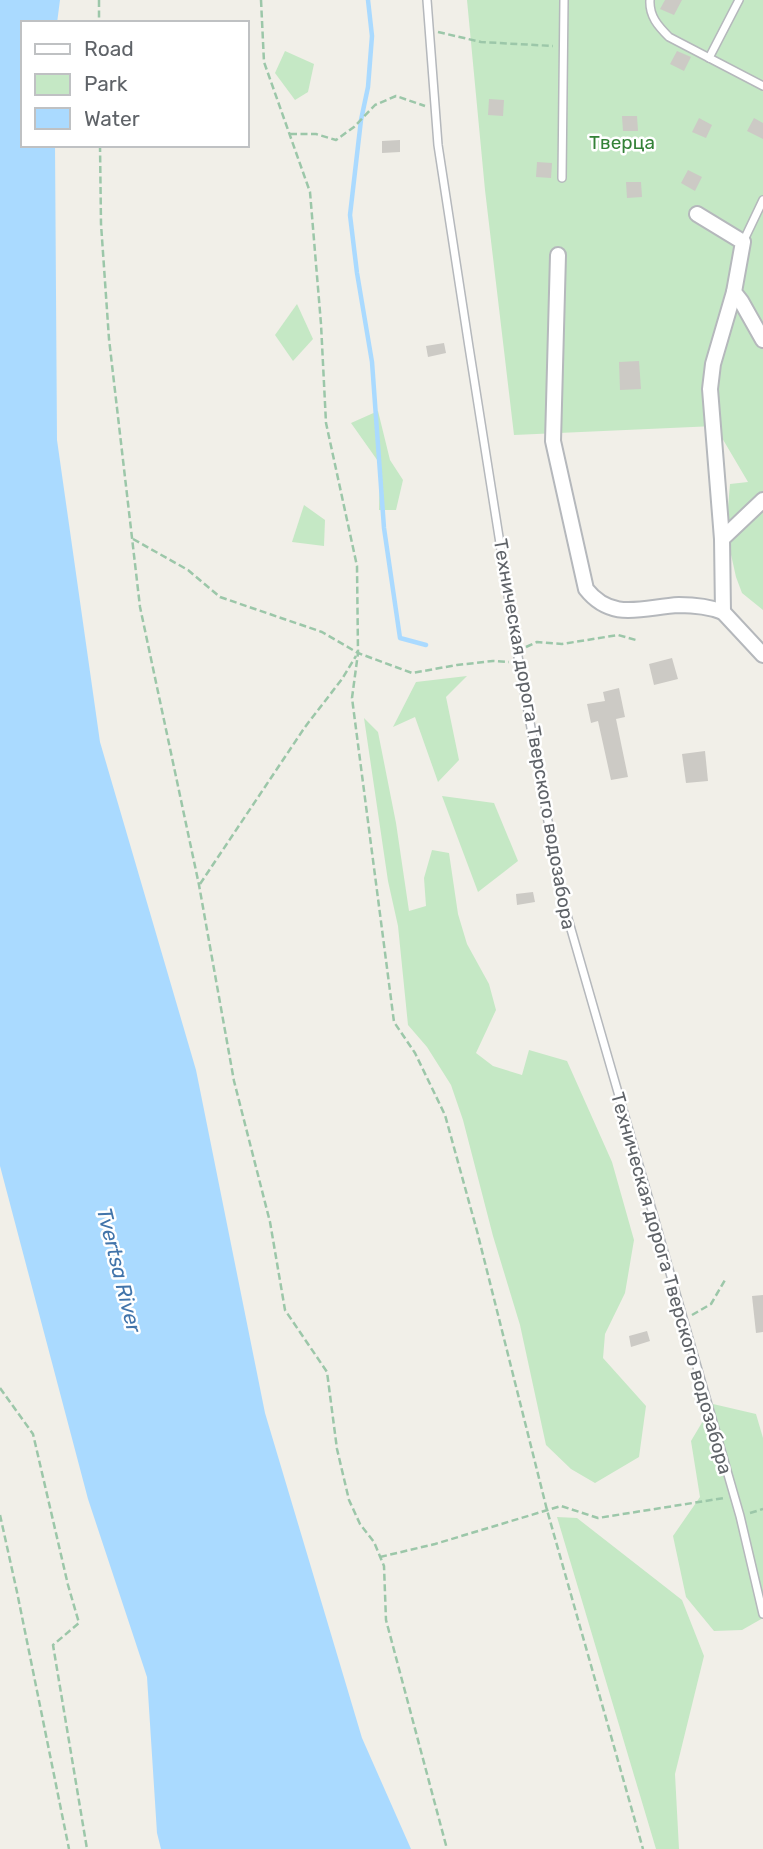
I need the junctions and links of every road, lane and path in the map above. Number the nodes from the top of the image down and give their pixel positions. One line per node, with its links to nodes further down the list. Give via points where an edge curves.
1 (99, 0): 7 (path)
2 (261, 0): 13 (path, via 264,62)
3 (427, 0): 8 (lane, Техническая дорога Тверского водозабора)
4 (564, 0): 9 (lane)
5 (650, 0): 10 (lane, via 658,27)
6 (739, 0): 10 (lane)
7 (99, 21)
8 (429, 29): 9 (path, via 481,43); 12 (lane, Техническая дорога Тверского водозабора)
9 (563, 47): 15 (lane)
10 (709, 58): 11 (lane)
11 (763, 86)
12 (435, 109): 13 (path, via 396,96 375,105 336,140); 27 (lane, Техническая дорога Тверского водозабора)
13 (290, 134): 28 (path, via 310,192 326,423 357,566)
14 (100, 147): 23 (path, via 109,339)
15 (562, 178)
16 (763, 200): 18 (lane)
17 (697, 214): 18 (street)
18 (743, 242): 20 (street)
19 (558, 255): 25 (street, via 553,441 586,589 595,601 624,611 682,605)
20 (734, 292): 21 (street); 24 (street, via 710,389)
21 (763, 340)
22 (763, 500): 24 (street)
23 (132, 538): 28 (path, via 188,570 220,597 322,632); 31 (path, via 140,607)
24 (723, 539): 25 (street)
25 (723, 612): 29 (street)
26 (636, 640): 27 (path, via 618,635 562,644 537,642)
27 (517, 651): 30 (lane, Техническая дорога Тверского водозабора)
28 (358, 653): 30 (path, via 412,673 493,661); 31 (path); 37 (path, via 352,698 394,1022 446,1115)
29 (763, 655)
30 (519, 662): 33 (lane, Техническая дорога Тверского водозабора, via 562,898)
31 (200, 885): 40 (path, via 234,1081 270,1222 285,1310 327,1372 349,1500)
32 (726, 1280): 33 (path, via 711,1304)
33 (683, 1320): 35 (lane, Техническая дорога Тверского водозабора)
34 (0, 1388): 43 (path, via 33,1434 79,1623 53,1645)
35 (733, 1496): 37 (path, via 598,1518 561,1506); 39 (lane, Техническая дорога Тверского водозабора)
36 (763, 1509): 39 (path)
37 (547, 1510): 40 (path); 45 (path)
38 (0, 1515): 42 (path)
39 (740, 1516): 41 (lane, Техническая дорога Тверского водозабора)
40 (380, 1557): 44 (path, via 386,1620)
41 (763, 1614)
42 (69, 1849)
43 (87, 1849)
44 (447, 1849)
45 (643, 1849)

